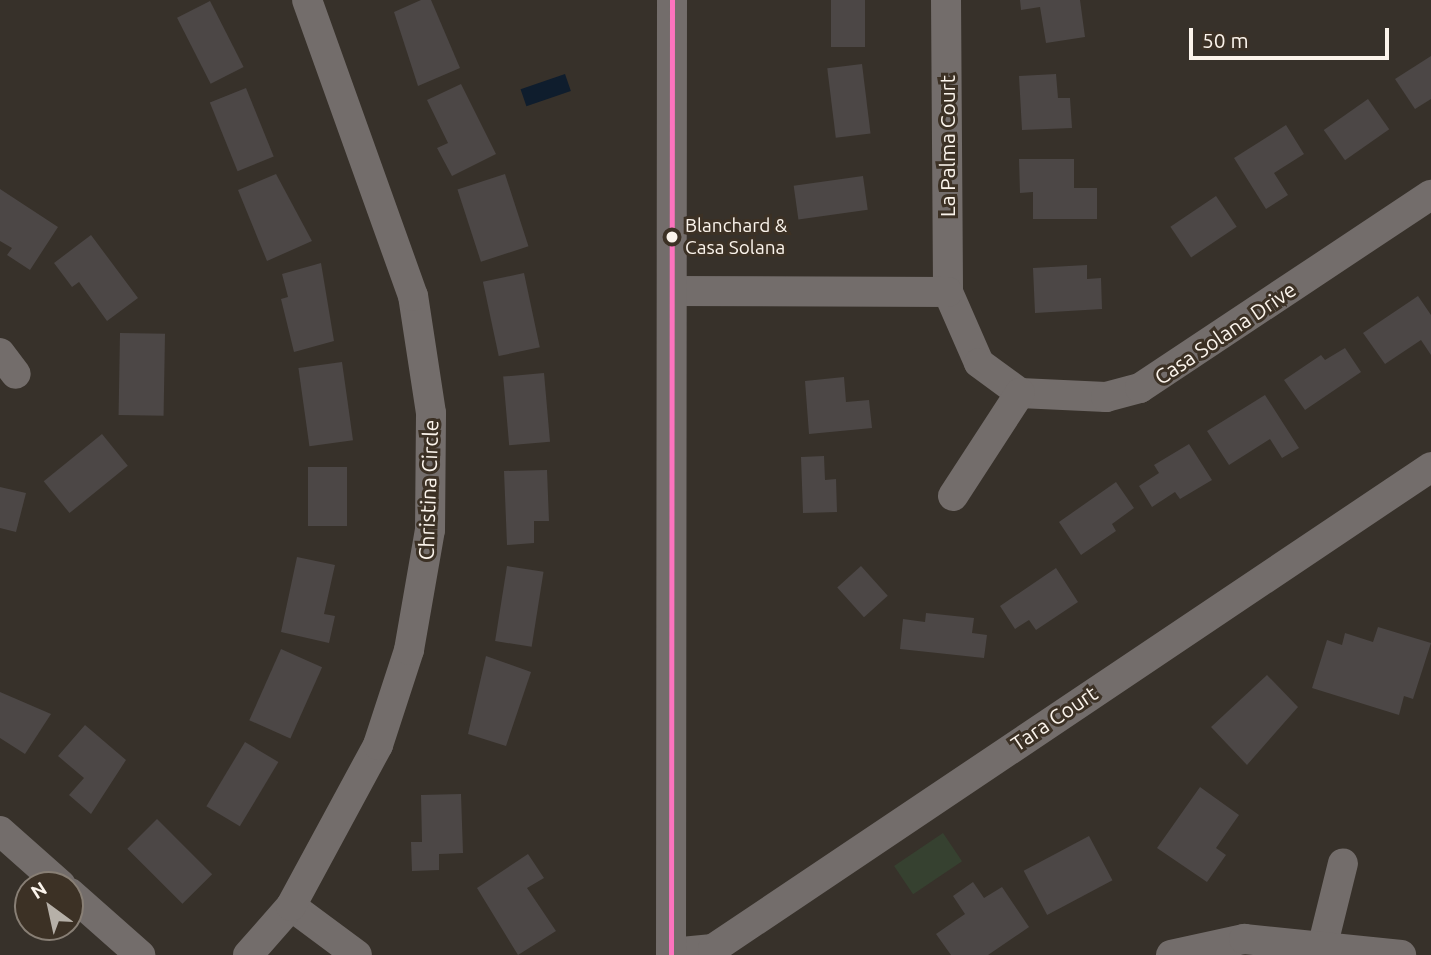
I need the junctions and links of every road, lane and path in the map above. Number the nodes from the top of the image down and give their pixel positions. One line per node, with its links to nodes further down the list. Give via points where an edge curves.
1 (307, 0): 14 (street, Christina Circle, via 412,296 431,413 433,471 423,586 378,745)
2 (672, 0): 5 (street)
3 (946, 0): 6 (street, La Palma Court)
4 (1431, 195): 7 (street, Casa Solana Drive, via 1140,388 1106,397)
5 (672, 291): 6 (street); 16 (street)
6 (948, 292): 7 (street, via 979,363)
7 (1020, 393): 9 (street)
8 (1431, 467): 16 (street, Tara Court, via 713,949)
9 (953, 496)
10 (0, 831): 12 (street)
11 (1343, 863): 15 (street)
12 (45, 871)
13 (84, 905): 17 (street)
14 (291, 906): 18 (street, Christina Circle); 19 (street)
15 (1323, 944): 20 (street, via 1244,939); 21 (street)
16 (671, 954)
17 (140, 955)
18 (248, 955)
19 (357, 955)
20 (1171, 955)
21 (1401, 955)

